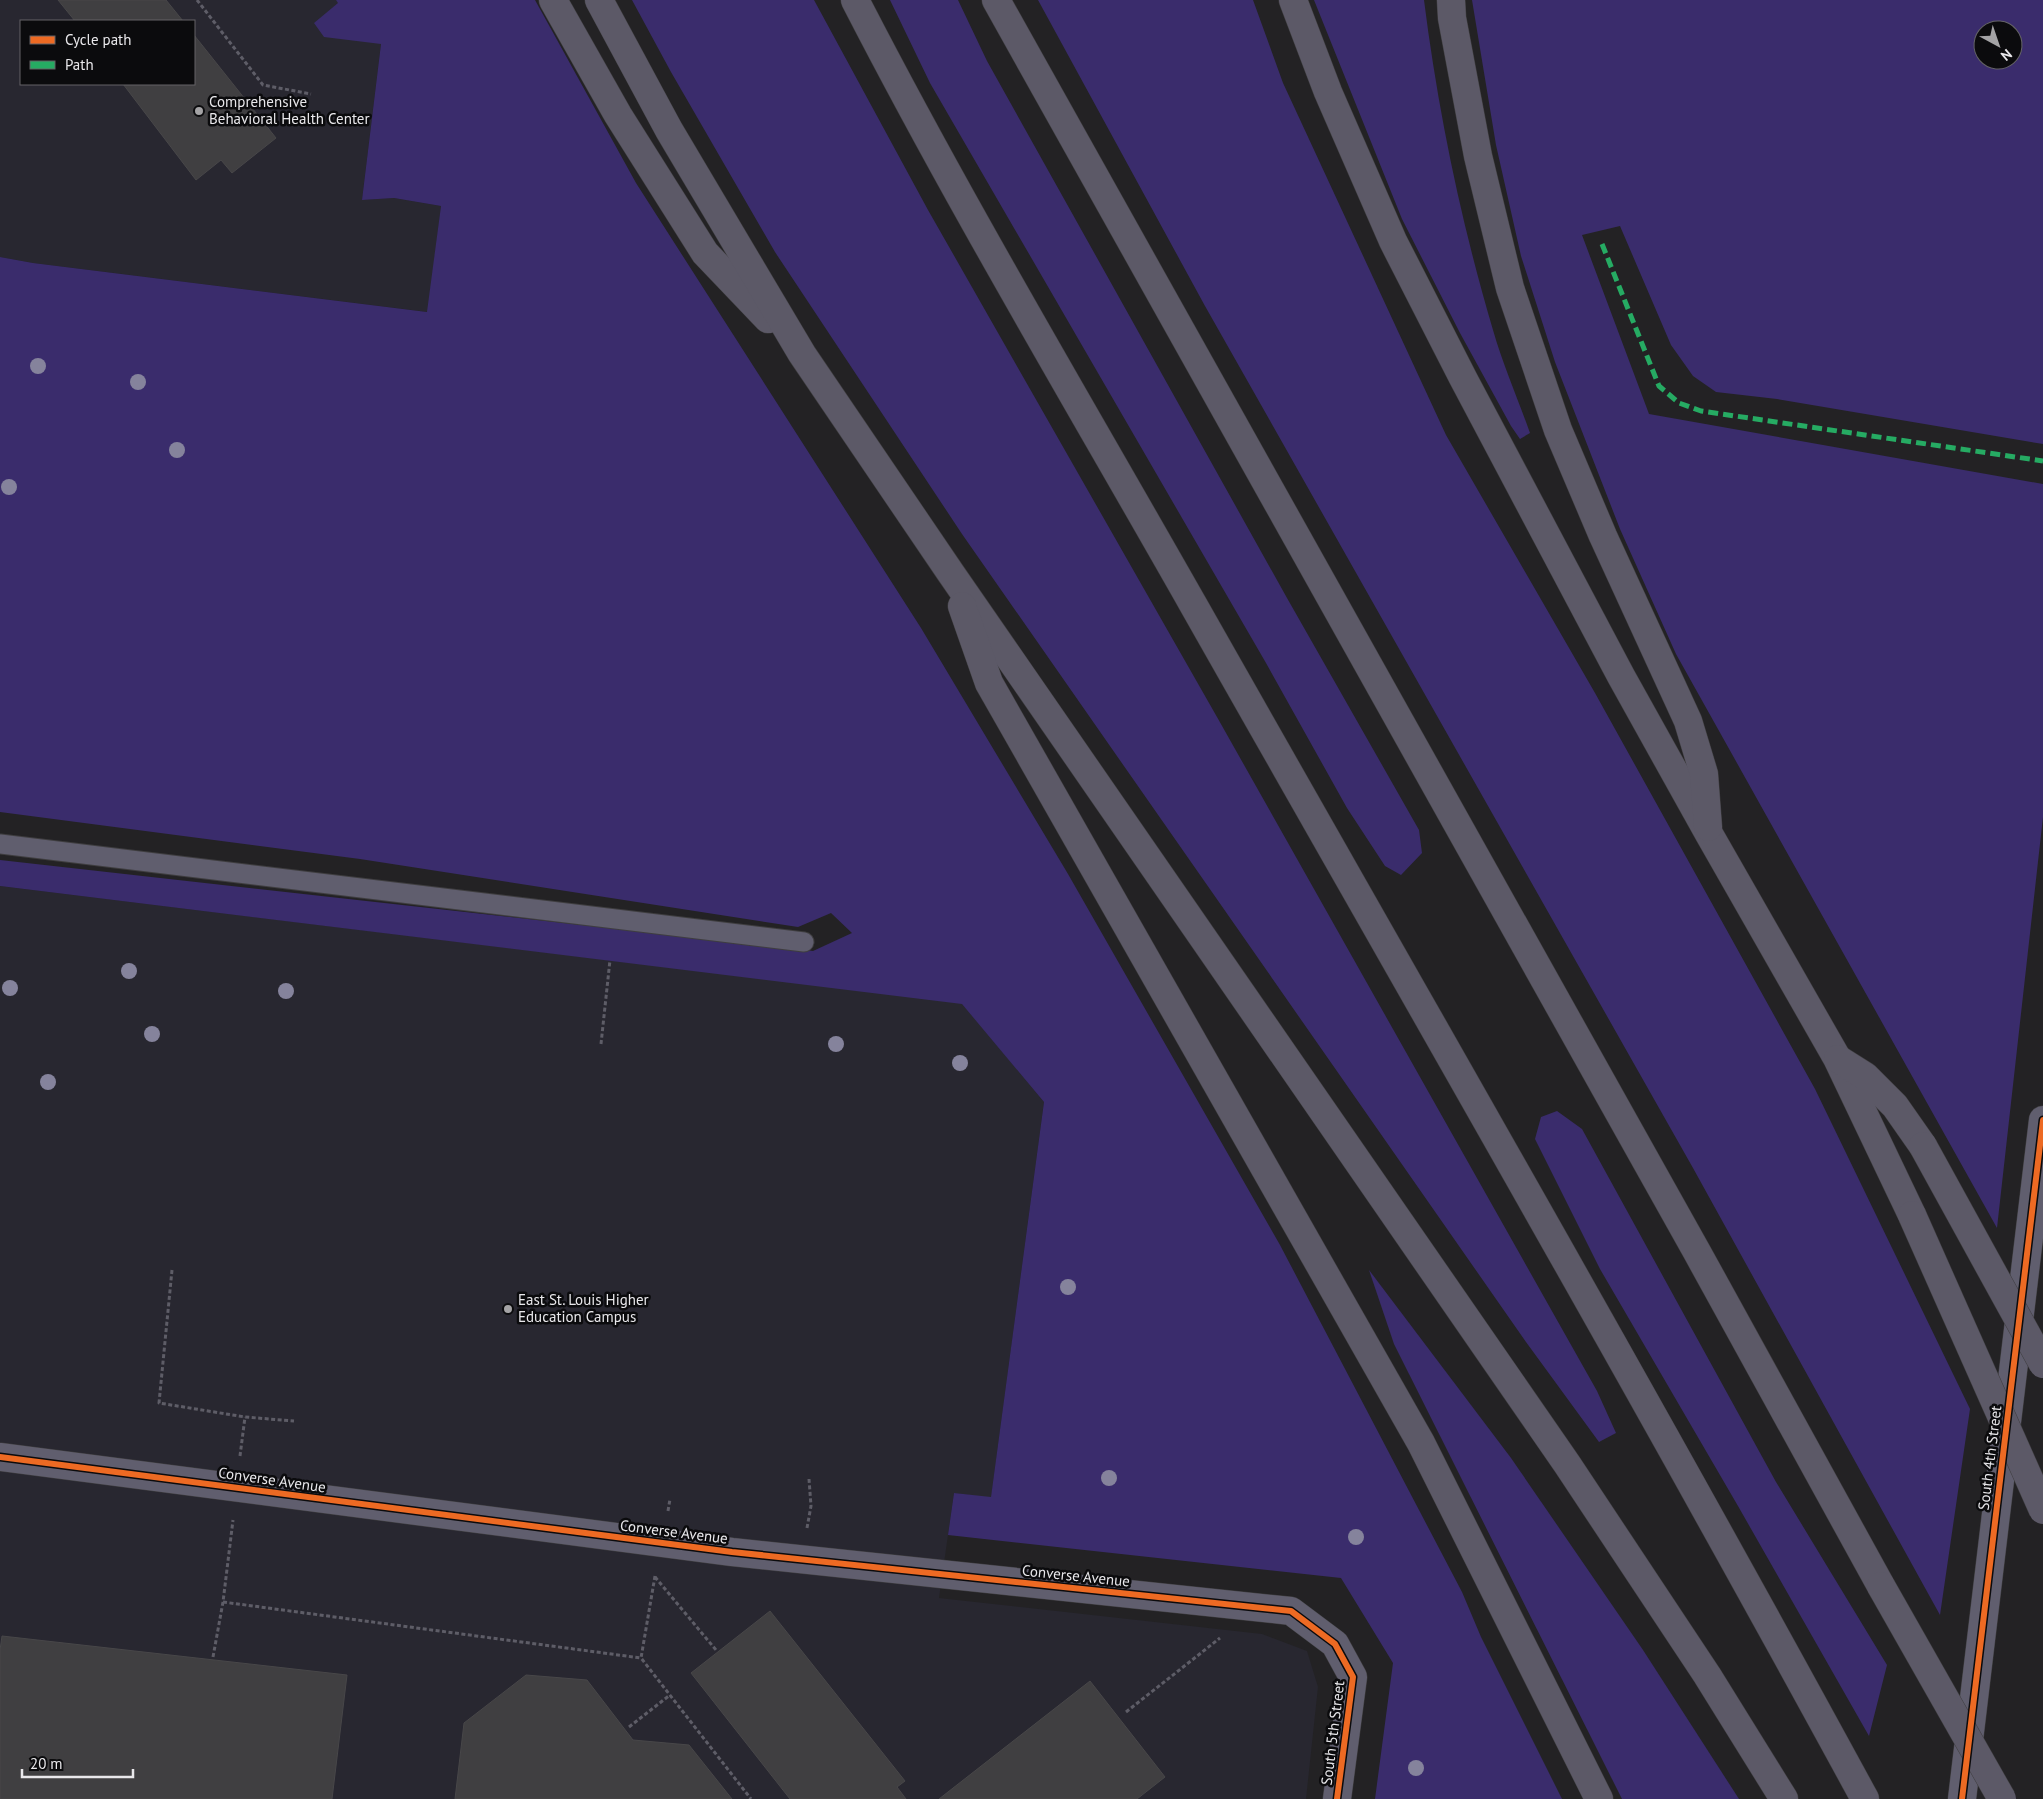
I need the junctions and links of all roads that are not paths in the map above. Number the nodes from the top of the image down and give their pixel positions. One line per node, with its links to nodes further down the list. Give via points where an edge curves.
1 (553, 0): 7 (highway, via 618,115 705,253)
2 (599, 0): 7 (highway, via 669,130)
3 (855, 0): 18 (highway, via 986,240 1581,1288)
4 (996, 0): 23 (highway, bridge)
5 (1293, 0): 9 (highway, via 1328,92 1393,241 1621,676)
6 (1450, 0): 9 (highway, via 1478,156 1510,288 1558,430 1688,721 1704,774)
7 (802, 354): 8 (highway)
8 (950, 572): 20 (highway, via 990,684 1421,1443); 21 (highway, via 1567,1464 1707,1675)
9 (1708, 834): 12 (highway)
10 (0, 844): 11 (lane)
11 (804, 942)
12 (1837, 1058): 14 (highway, bridge, via 1865,1076 1895,1106 1923,1146); 16 (highway, bridge, via 1912,1215)
13 (2043, 1120): 22 (street, South 4th Street)
14 (2043, 1364)
15 (0, 1457): 17 (street, Converse Avenue, via 662,1543 1291,1611)
16 (2043, 1510)
17 (1335, 1644): 19 (street, South 5th Street, via 1353,1677)
18 (1860, 1789)
19 (1337, 1799)
20 (1600, 1799)
21 (1784, 1799)
22 (1962, 1799)
23 (2002, 1799)

